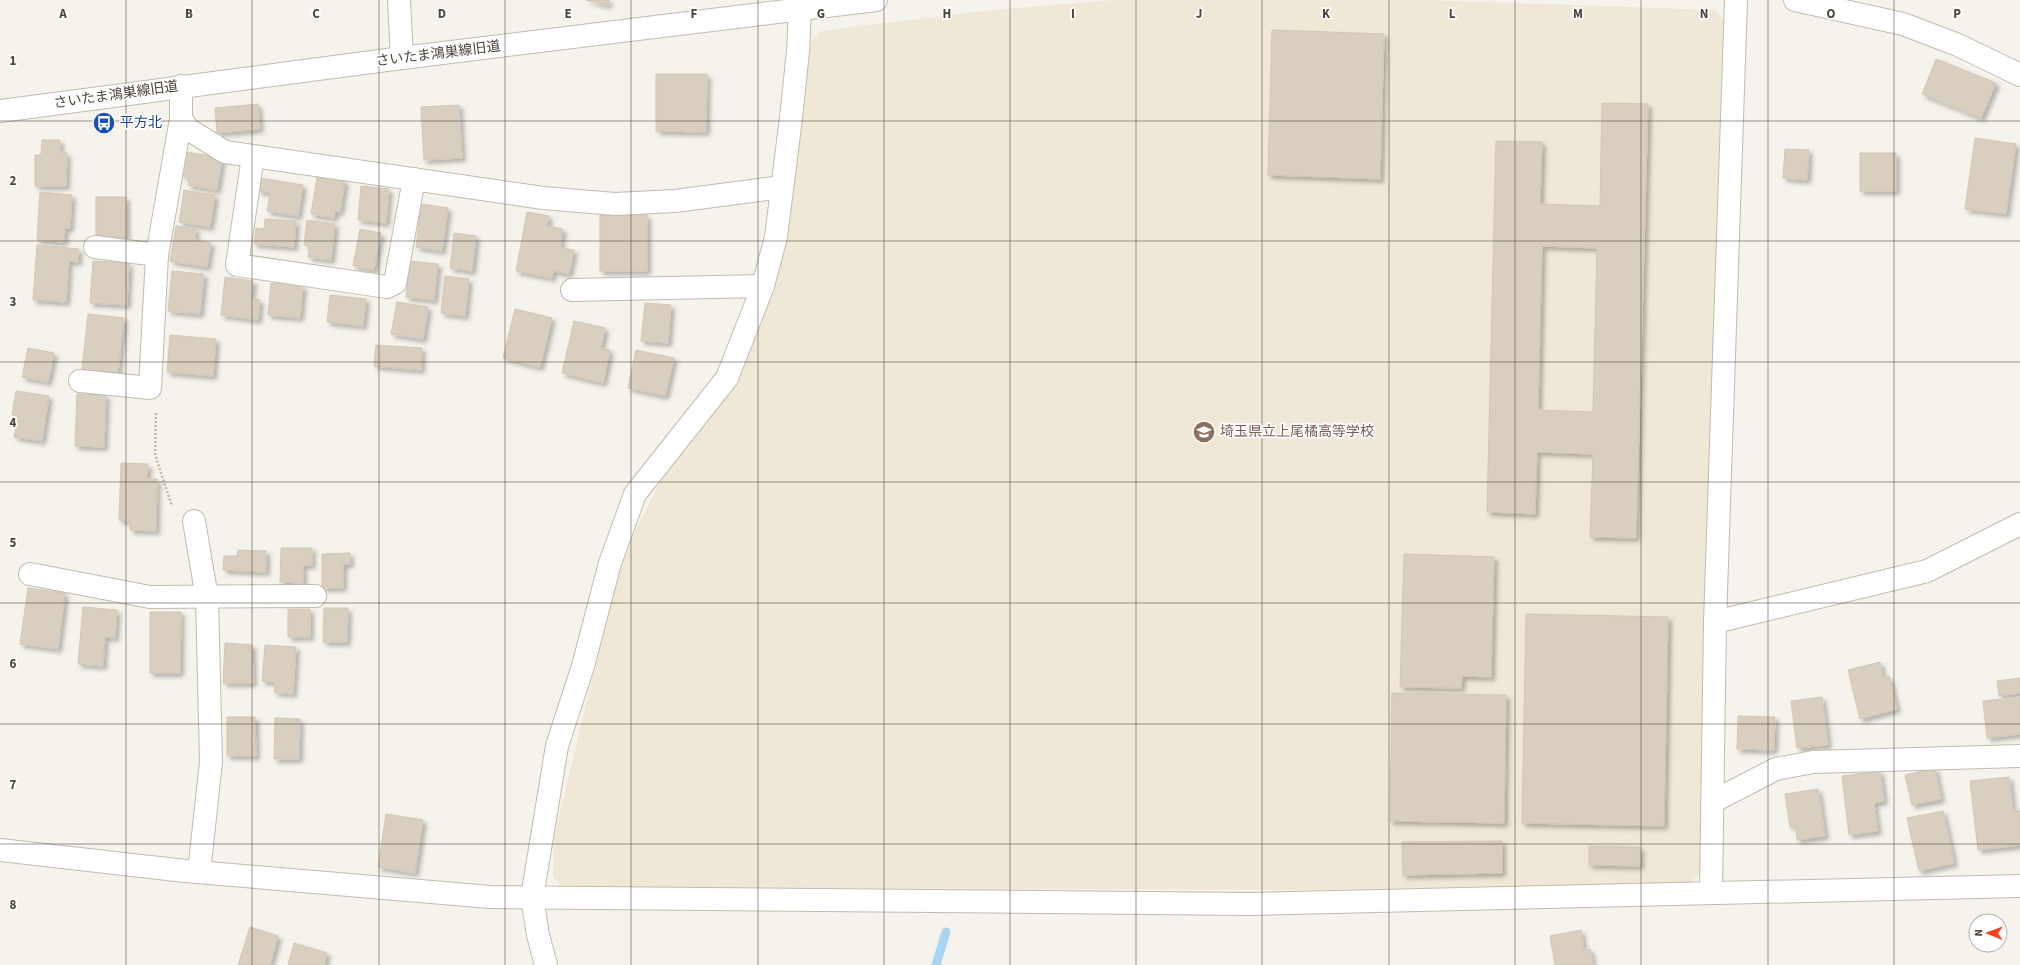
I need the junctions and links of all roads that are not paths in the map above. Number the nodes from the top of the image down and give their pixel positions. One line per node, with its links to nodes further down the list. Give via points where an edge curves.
1 (399, 0): 6 (street)
2 (876, 0): 5 (street, さいたま鴻巣線旧道)
3 (1736, 0): 24 (street)
4 (1795, 0): 7 (street, via 1903,24 1958,44)
5 (800, 10): 6 (street, さいたま鴻巣線旧道); 13 (street, via 792,118)
6 (402, 58): 8 (street, さいたま鴻巣線旧道)
7 (2020, 75)
8 (181, 86): 9 (street, さいたま鴻巣線旧道); 10 (street)
9 (0, 111)
10 (180, 119): 11 (street, via 188,130 225,152); 15 (street)
11 (253, 156): 12 (street); 12 (street, via 237,265 388,287 395,283)
12 (414, 179): 13 (street, via 543,198 615,204 675,201)
13 (782, 187): 16 (street, via 776,237)
14 (95, 247): 15 (street)
15 (157, 255): 18 (street, via 150,388)
16 (763, 286): 17 (street); 31 (street, via 727,378 635,494 610,563 583,666 557,746)
17 (572, 290)
18 (80, 381)
19 (194, 521): 23 (street)
20 (2020, 524): 24 (street, via 1927,571)
21 (30, 574): 23 (street, via 150,597)
22 (315, 596): 23 (street)
23 (207, 598): 28 (street, via 211,762)
24 (1715, 622): 26 (street)
25 (2020, 756): 26 (street, via 1813,762 1776,769)
26 (1712, 802): 30 (street)
27 (0, 850): 28 (street)
28 (199, 872): 31 (street, via 490,897)
29 (2020, 886): 30 (street)
30 (1711, 892): 31 (street, via 1250,904)
31 (532, 897): 32 (street)
32 (546, 965)

